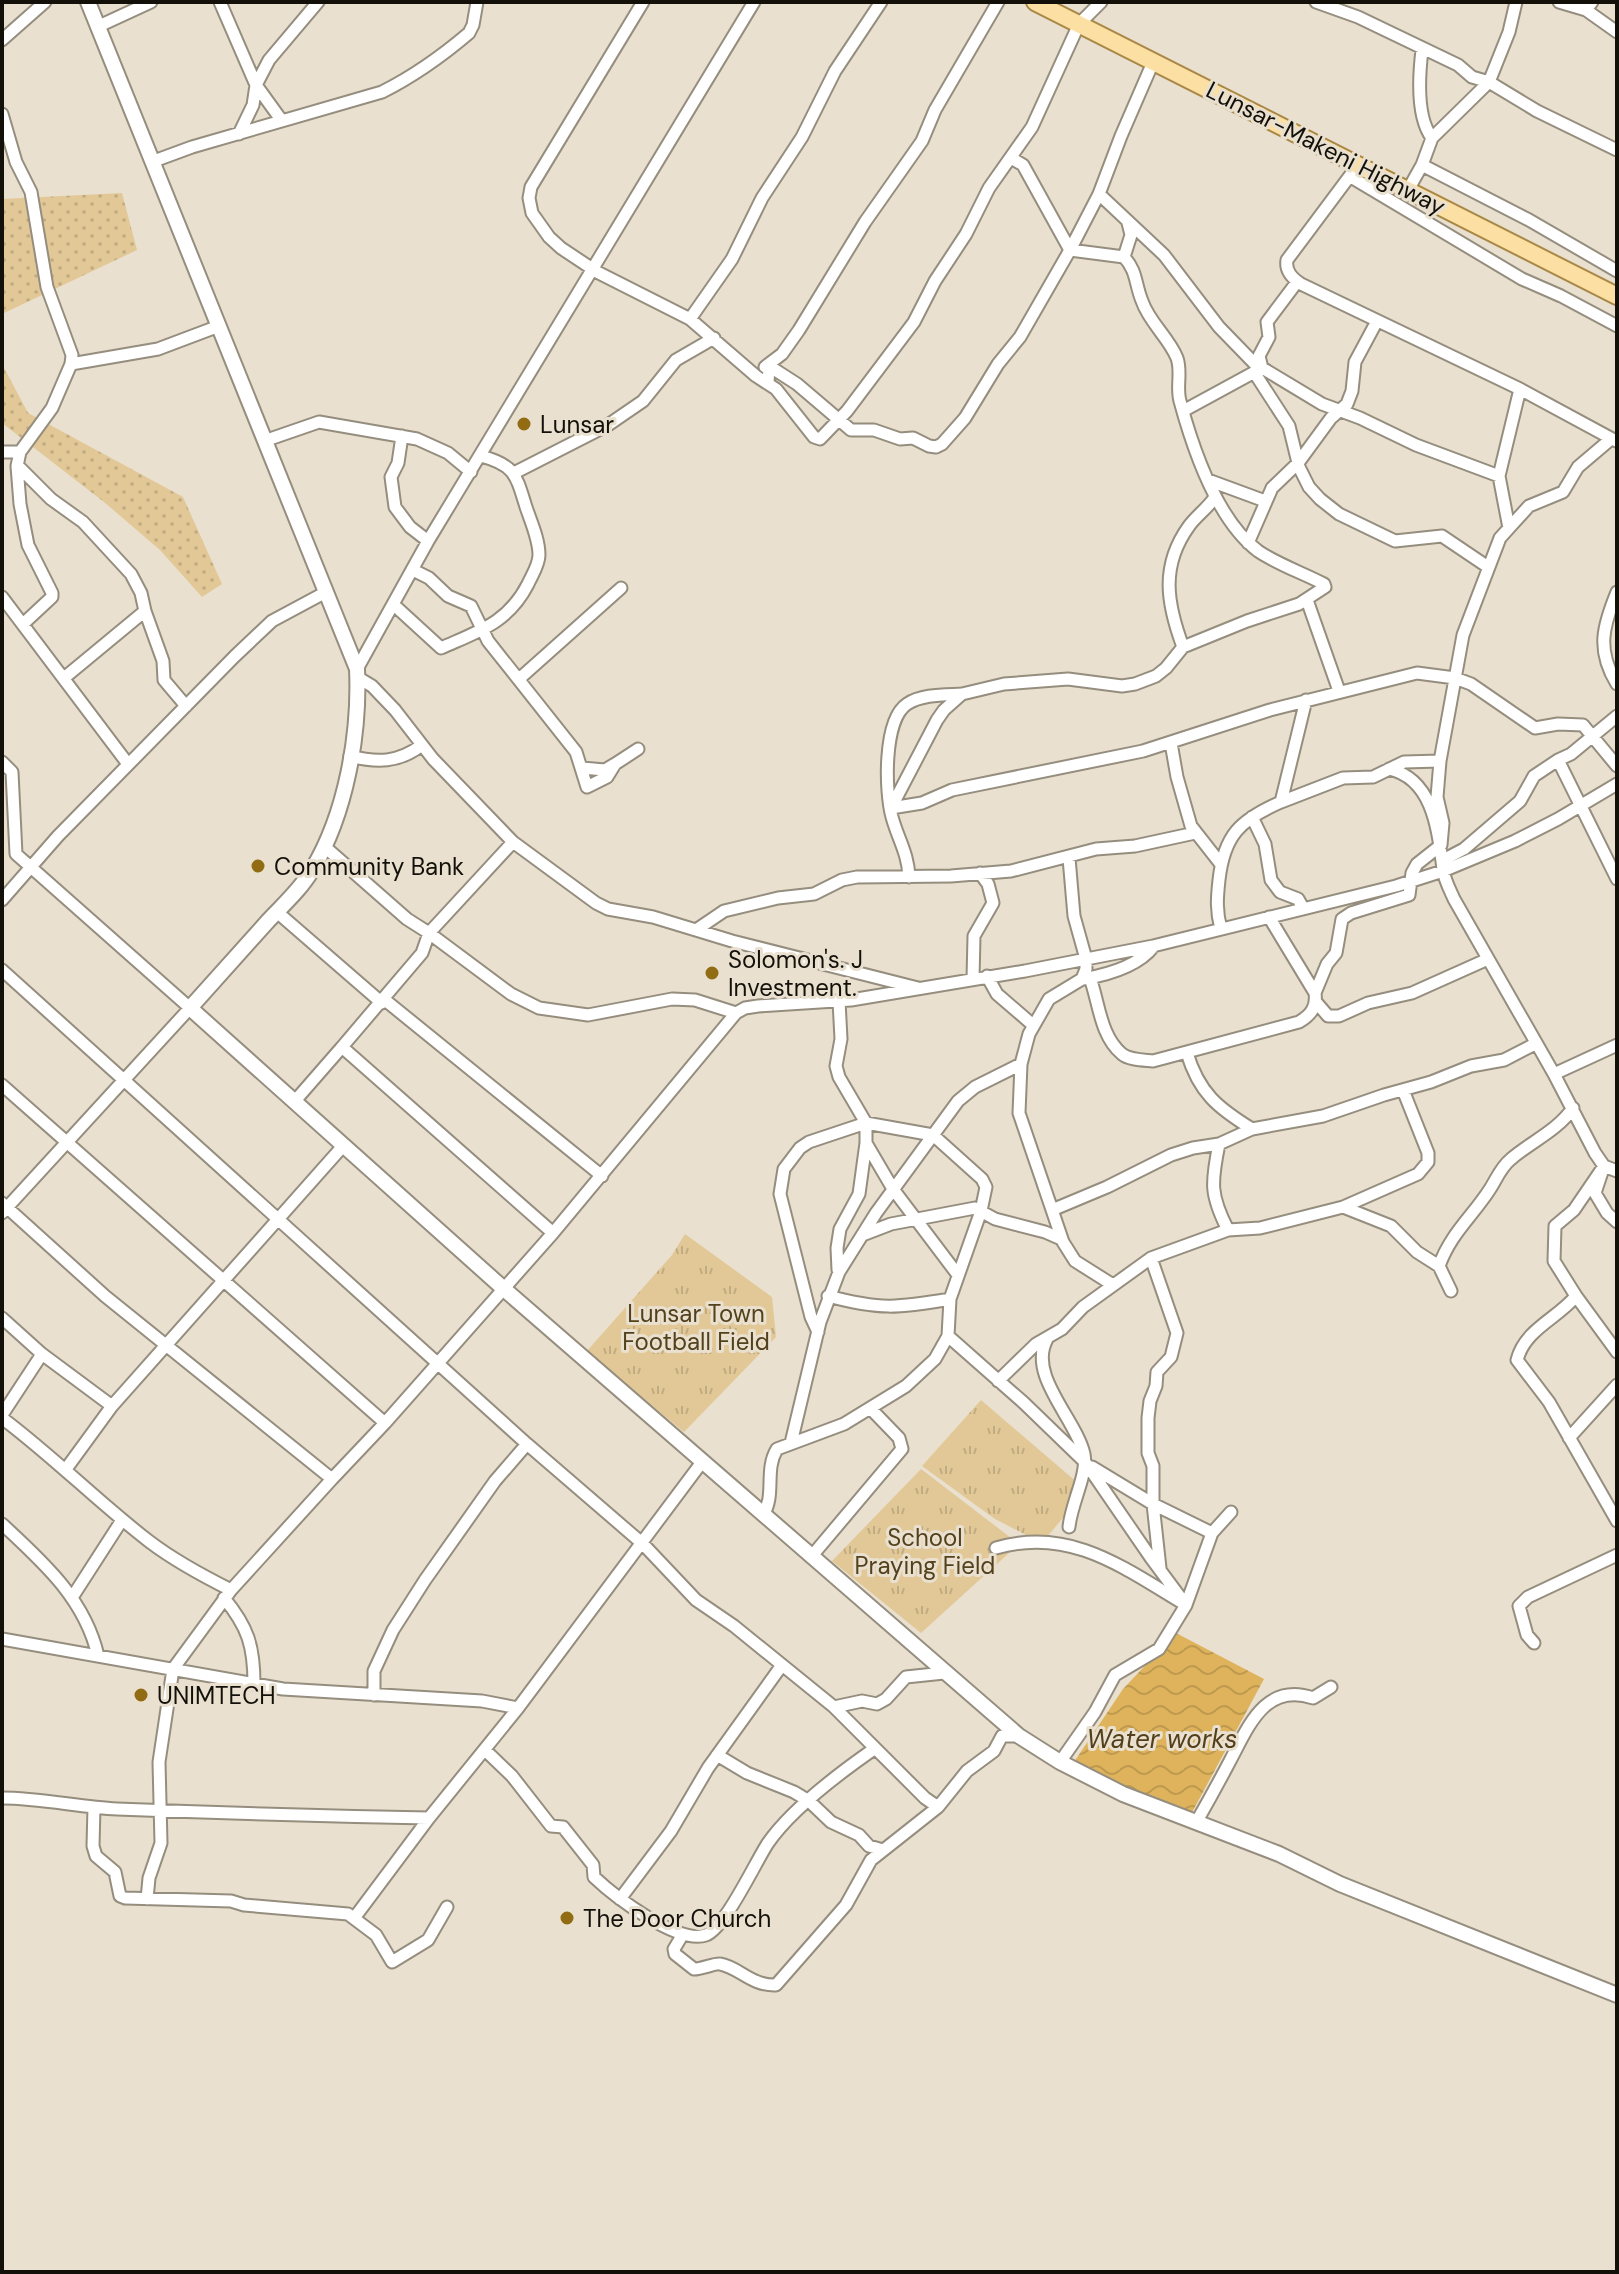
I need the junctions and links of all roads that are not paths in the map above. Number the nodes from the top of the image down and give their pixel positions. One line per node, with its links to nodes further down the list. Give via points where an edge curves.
1 (45, 2): 20 (street)
2 (88, 2): 18 (street)
3 (151, 2): 18 (street)
4 (220, 2): 24 (street)
5 (318, 2): 24 (street, via 269,60)
6 (477, 2): 26 (street, via 469,33 428,66 382,92)
7 (643, 2): 39 (street, via 531,187 532,213 539,225)
8 (754, 2): 39 (street)
9 (881, 2): 43 (street, via 835,71 732,259)
10 (998, 2): 49 (street, via 922,141 799,330)
11 (1036, 2): 17 (main road, Lunsar-Makeni Highway)
12 (1101, 2): 17 (street)
13 (1316, 2): 21 (street)
14 (1559, 2): 16 (street)
15 (1518, 4): 23 (street)
16 (1589, 6): 19 (street)
17 (1079, 24): 22 (main road, Lunsar-Makeni Highway); 30 (street, via 1032,127)
18 (99, 26): 31 (street)
19 (1617, 32)
20 (2, 40)
21 (1422, 50): 23 (street); 28 (street, via 1421,108)
22 (1154, 60): 33 (main road, Lunsar-Makeni Highway); 35 (street)
23 (1489, 82): 28 (street); 29 (street)
24 (256, 85): 26 (street); 27 (street)
25 (2, 114): 48 (street, via 31,192 47,287 69,343)
26 (282, 121): 27 (street)
27 (239, 134): 31 (street)
28 (1432, 138): 32 (street)
29 (1617, 150)
30 (1011, 158): 37 (street, via 1023,165); 56 (street, via 914,322)
31 (154, 161): 45 (street)
32 (1422, 165): 34 (street); 40 (street)
33 (1355, 171): 34 (main road, Lunsar-Makeni Highway); 41 (street, via 1287,260 1287,270); 46 (street, via 1522,279)
34 (1408, 190): 42 (main road, Lunsar-Makeni Highway)
35 (1099, 194): 36 (street); 37 (street)
36 (1128, 223): 38 (street, via 1131,235); 51 (street, via 1164,255)
37 (1070, 250): 38 (street); 56 (street, via 1020,337 942,444 851,430)
38 (1124, 257): 55 (street, via 1138,280 1142,302 1177,358)
39 (592, 270): 43 (street); 62 (street)
40 (1617, 271)
41 (1297, 282): 44 (street); 51 (street, via 1267,322 1269,337)
42 (1617, 296)
43 (690, 319): 47 (street)
44 (1377, 321): 53 (street); 54 (street, via 1355,362 1347,404)
45 (219, 326): 48 (street, via 158,349); 59 (street)
46 (1617, 326)
47 (714, 338): 50 (street); 66 (street, via 676,360 643,401 608,425)
48 (71, 364): 61 (street, via 52,408)
49 (769, 366): 50 (street); 52 (street); 56 (street)
50 (749, 370): 52 (street)
51 (1258, 370): 54 (street); 55 (street); 63 (street, via 1289,426)
52 (768, 383): 56 (street, via 814,437 823,437)
53 (1520, 389): 58 (street); 67 (street)
54 (1339, 410): 63 (street); 67 (street)
55 (1183, 411): 68 (street)
56 (838, 421)
57 (402, 436): 59 (street, via 319,422); 65 (street, via 435,446); 72 (street, via 391,477 395,507)
58 (1614, 440): 71 (street, via 1578,467 1563,492 1529,506)
59 (264, 441): 77 (street)
60 (2, 452): 61 (street)
61 (20, 452): 64 (street)
62 (481, 456): 65 (street); 66 (street, via 502,462)
63 (1298, 463): 70 (street); 74 (street, via 1309,487 1339,514 1395,541 1442,536)
64 (17, 466): 82 (street, via 83,522 131,574); 83 (street, via 28,545 52,593)
65 (471, 472): 72 (street)
66 (514, 473): 84 (street, via 535,536 538,563 518,603)
67 (1499, 476): 71 (street)
68 (1208, 480): 69 (street); 70 (street)
69 (1215, 497): 73 (street); 85 (street, via 1190,524 1170,566 1169,603)
70 (1265, 501): 73 (street)
71 (1509, 528): 74 (street)
72 (428, 541): 75 (street)
73 (1248, 543): 80 (street, via 1324,584)
74 (1488, 567): 88 (street, via 1468,615)
75 (413, 570): 81 (street); 84 (street, via 471,606)
76 (621, 588): 89 (street)
77 (326, 592): 86 (street); 94 (street, via 272,621)
78 (1617, 592): 90 (street, via 1603,648 1605,665)
79 (2, 597): 83 (street)
80 (1307, 600): 85 (street); 91 (street)
81 (394, 605): 84 (street, via 441,648); 86 (street)
82 (145, 611): 87 (street); 94 (street, via 163,661 164,680)
83 (23, 624): 87 (street)
84 (481, 630): 89 (street)
85 (1183, 647): 92 (street, via 1156,676 1135,684 1049,680)
86 (357, 673): 98 (street); 100 (street)
87 (64, 678): 104 (street)
88 (1455, 678): 91 (street, via 1417,673); 96 (street, via 1535,728 1583,725); 102 (street)
89 (519, 679): 107 (street, via 561,730)
90 (1617, 684)
91 (1339, 691): 93 (street)
92 (962, 694): 112 (street, via 937,720); 112 (street, via 916,700 899,711 888,763)
93 (1306, 700): 97 (street); 110 (street)
94 (186, 706): 104 (street)
95 (1617, 716): 96 (street)
96 (1594, 736): 101 (street); 106 (street)
97 (1171, 743): 112 (street); 115 (street)
98 (422, 745): 100 (street, via 391,761); 117 (street)
99 (638, 749): 105 (street)
100 (350, 756): 119 (street, via 342,801)
101 (1558, 760): 111 (street); 122 (street, via 1534,776 1520,801)
102 (1440, 761): 108 (street, via 1404,762); 118 (street)
103 (2, 762): 116 (street, via 12,772)
104 (128, 764): 123 (street)
105 (615, 764): 107 (street, via 605,770); 107 (street, via 607,777 587,787)
106 (1617, 766)
107 (582, 768)
108 (1389, 769): 110 (street, via 1373,777 1343,778); 118 (street, via 1407,775 1425,794)
109 (1617, 784): 111 (street)
110 (1281, 802): 113 (street)
111 (1580, 806): 122 (street, via 1515,841); 126 (street)
112 (891, 808): 125 (street, via 908,857)
113 (1252, 817): 121 (street, via 1226,847); 129 (street, via 1265,844 1271,880)
114 (2, 831): 116 (street)
115 (1195, 833): 120 (street); 121 (street)
116 (15, 840): 123 (street, via 16,854)
117 (513, 842): 133 (street, via 608,909); 134 (street)
118 (1441, 845): 122 (street); 127 (street, via 1417,864)
119 (325, 847): 130 (street, via 307,879); 134 (street)
120 (1069, 858): 124 (street); 138 (street, via 1074,916)
121 (1220, 863): 132 (street, via 1216,908)
122 (1443, 866): 127 (street); 136 (street, via 1454,899)
123 (29, 868): 128 (street); 145 (street)
124 (980, 873): 125 (street); 140 (street, via 993,903 974,936)
125 (909, 877): 133 (street, via 842,880 814,894 724,911)
126 (1617, 879)
127 (1413, 880): 129 (street); 142 (street, via 1407,896 1342,919 1336,953)
128 (2, 900)
129 (1303, 908): 131 (street)
130 (277, 912): 143 (street); 145 (street)
131 (1269, 917): 132 (street); 142 (street)
132 (1221, 929): 135 (street)
133 (696, 930): 141 (street)
134 (429, 933): 143 (street, via 422,953); 146 (street, via 511,994 539,1008 588,1015 672,999)
135 (1153, 946): 138 (street); 138 (street, via 1111,973)
136 (1488, 959): 142 (street, via 1412,993 1339,1016 1328,1016); 148 (street)
137 (2, 970): 154 (street)
138 (1088, 972): 139 (street); 147 (street, via 1049,999); 151 (street, via 1107,1034 1122,1054 1153,1061)
139 (987, 976): 140 (street); 147 (street, via 997,994)
140 (973, 979): 141 (street)
141 (923, 989): 144 (street)
142 (1316, 998): 151 (street, via 1307,1018 1299,1022)
143 (383, 1001): 150 (street); 168 (street)
144 (839, 1001): 146 (street, via 758,1006); 159 (street, via 836,1066)
145 (190, 1008): 154 (street); 157 (street)
146 (736, 1013): 168 (street)
147 (1033, 1025): 152 (street)
148 (1535, 1044): 153 (street); 156 (street, via 1504,1060)
149 (1617, 1045): 153 (street)
150 (342, 1047): 157 (street); 178 (street)
151 (1187, 1053): 160 (street, via 1206,1093)
152 (1021, 1064): 161 (street, via 968,1091); 172 (street, via 1020,1123)
153 (1554, 1074): 158 (street)
154 (124, 1080): 162 (street); 174 (street)
155 (2, 1085): 162 (street)
156 (1403, 1090): 160 (street, via 1323,1116); 170 (street, via 1428,1162 1418,1174)
157 (294, 1102): 165 (street)
158 (1573, 1108): 166 (street); 182 (street, via 1557,1127 1503,1167 1447,1245)
159 (866, 1123): 161 (street); 163 (street); 193 (street, via 800,1148 780,1182)
160 (1252, 1129): 164 (street)
161 (933, 1135): 169 (street); 173 (street, via 985,1184)
162 (68, 1140): 171 (street); 185 (street)
163 (866, 1143): 169 (street); 183 (street, via 859,1194 840,1229)
164 (1219, 1144): 172 (street, via 1171,1155); 177 (street, via 1212,1189)
165 (343, 1146): 174 (street); 187 (street)
166 (1604, 1166): 167 (street); 176 (street, via 1595,1193); 190 (street, via 1574,1210 1555,1226 1554,1261)
167 (1617, 1171)
168 (602, 1176): 178 (street)
169 (893, 1189): 175 (street); 179 (street)
170 (1343, 1207): 177 (street, via 1260,1228); 182 (street, via 1391,1226)
171 (3, 1208): 196 (street)
172 (1052, 1210): 180 (street)
173 (981, 1211): 175 (street, via 962,1209); 180 (street); 184 (street)
174 (280, 1219): 185 (street); 199 (street)
175 (917, 1219): 179 (street); 184 (street)
176 (1617, 1222)
177 (1228, 1230): 181 (street)
178 (553, 1233): 187 (street)
179 (861, 1236): 183 (street)
180 (1061, 1239): 186 (street, via 1075,1261)
181 (1151, 1258): 186 (street); 213 (street, via 1177,1333 1171,1357 1157,1372 1149,1410)
182 (1439, 1266): 188 (street)
183 (839, 1272): 189 (street)
184 (958, 1275): 191 (street)
185 (225, 1280): 196 (street); 205 (street)
186 (1113, 1285): 195 (street)
187 (504, 1289): 199 (street); 209 (street)
188 (1451, 1291)
189 (828, 1296): 191 (street, via 867,1307 899,1308); 193 (street)
190 (1576, 1296): 197 (street); 206 (street, via 1521,1344 1517,1360)
191 (950, 1299): 194 (street)
192 (2, 1318): 198 (street)
193 (818, 1332): 207 (street)
194 (948, 1336): 200 (street); 203 (street, via 922,1373)
195 (1047, 1339): 200 (street); 210 (street, via 1042,1352 1046,1380 1078,1436)
196 (167, 1346): 202 (street); 212 (street)
197 (1617, 1352)
198 (42, 1354): 202 (street); 204 (street)
199 (438, 1364): 205 (street); 208 (street)
200 (998, 1381): 210 (street)
201 (1617, 1385): 206 (street)
202 (112, 1406): 211 (street)
203 (870, 1408): 207 (street, via 844,1424); 224 (street, via 894,1432 902,1449)
204 (2, 1416): 211 (street)
205 (385, 1423): 212 (street)
206 (1569, 1438): 217 (street)
207 (791, 1443): 215 (street, via 774,1454 769,1505)
208 (527, 1444): 221 (street); 237 (street, via 495,1481 393,1630 374,1671)
209 (702, 1462): 215 (street); 221 (street)
210 (1085, 1462): 213 (street); 219 (street); 225 (street)
211 (66, 1469): 216 (street)
212 (332, 1479): 226 (street)
213 (1153, 1504): 220 (street); 225 (street)
214 (1231, 1512): 220 (street)
215 (763, 1515): 224 (street)
216 (122, 1520): 226 (street); 227 (street)
217 (1617, 1521)
218 (2, 1524): 227 (street)
219 (1069, 1527)
220 (1212, 1533): 228 (street)
221 (643, 1544): 232 (street, via 696,1600); 239 (street)
222 (996, 1548): 228 (street, via 1067,1543 1118,1564)
223 (1617, 1555): 230 (street, via 1519,1606)
224 (811, 1557): 234 (street)
225 (1161, 1571): 228 (street)
226 (227, 1594): 233 (street); 235 (street, via 245,1626)
227 (73, 1596): 231 (street)
228 (1186, 1605): 244 (street, via 1159,1649 1115,1675)
229 (3, 1637): 231 (street)
230 (1534, 1643)
231 (98, 1656): 233 (street)
232 (782, 1665): 238 (street); 243 (street)
233 (173, 1669): 235 (street); 249 (street, via 159,1762)
234 (944, 1673): 238 (street, via 906,1677 877,1704 862,1701); 240 (street)
235 (254, 1684): 237 (street)
236 (1331, 1687): 251 (street, via 1313,1698 1297,1693 1263,1707 1250,1721)
237 (374, 1695): 239 (street)
238 (834, 1707): 241 (street)
239 (518, 1708): 242 (street)
240 (1019, 1736): 244 (street); 248 (street, via 1002,1736 994,1751 967,1771)
241 (874, 1749): 246 (street); 248 (street)
242 (485, 1750): 250 (street); 254 (street, via 551,1826 563,1827 593,1865 594,1877)
243 (717, 1755): 246 (street); 254 (street, via 671,1831)
244 (1060, 1762): 251 (street, via 1123,1794)
245 (2, 1798): 247 (street)
246 (809, 1801): 252 (street, via 831,1822); 257 (street, via 769,1842 712,1931)
247 (94, 1807): 249 (street); 253 (street, via 96,1856 115,1872 122,1897)
248 (938, 1807): 252 (street)
249 (162, 1810): 250 (street); 253 (street, via 161,1843)
250 (429, 1818): 256 (street)
251 (1197, 1821): 258 (street)
252 (883, 1850): 257 (street, via 871,1860 837,1916 776,1985 753,1981 720,1964 694,1969 675,1954)
253 (147, 1899): 256 (street, via 231,1901)
254 (620, 1899): 257 (street)
255 (447, 1907): 256 (street, via 428,1940 392,1962 376,1935)
256 (355, 1917)
257 (683, 1934)
258 (1617, 1995)

